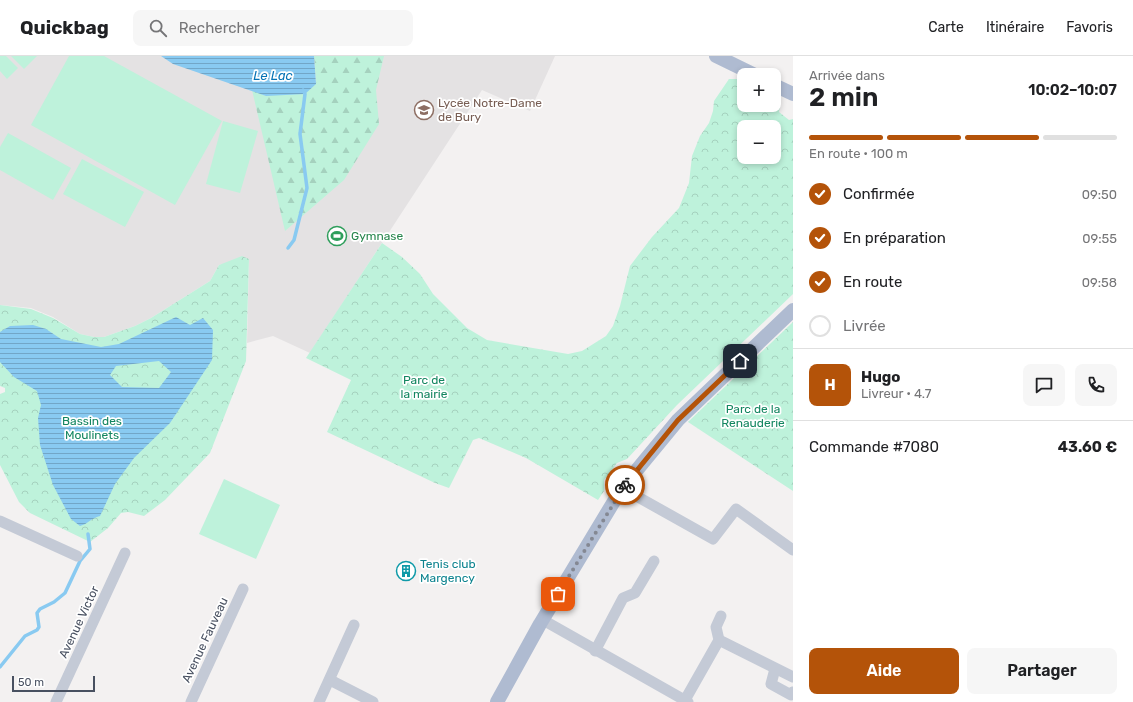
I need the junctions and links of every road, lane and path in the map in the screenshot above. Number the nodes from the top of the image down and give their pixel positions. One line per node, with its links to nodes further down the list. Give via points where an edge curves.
1 (716, 56): 3 (main road)
2 (731, 56): 4 (main road)
3 (742, 68)
4 (747, 68)
5 (781, 88): 6 (main road)
6 (793, 94)
7 (793, 310): 8 (main road, via 678,420)
8 (622, 488): 10 (street, via 713,539 736,509); 16 (main road)
9 (0, 521): 12 (street)
10 (793, 550)
11 (125, 553): 25 (street, Avenue Victor)
12 (77, 556)
13 (654, 561): 19 (street, via 635,593 623,598)
14 (243, 589): 26 (street, Avenue Fauveau)
15 (721, 616): 18 (street, via 716,627)
16 (542, 620): 19 (street); 29 (main road)
17 (354, 624): 22 (street)
18 (719, 640): 20 (street); 24 (street)
19 (595, 651): 24 (street)
20 (775, 669): 21 (street); 23 (street, via 771,684 791,695)
21 (793, 677)
22 (330, 680): 27 (street); 28 (street)
23 (793, 692)
24 (686, 701)
25 (56, 702)
26 (191, 702)
27 (319, 702)
28 (373, 702)
29 (497, 702)

